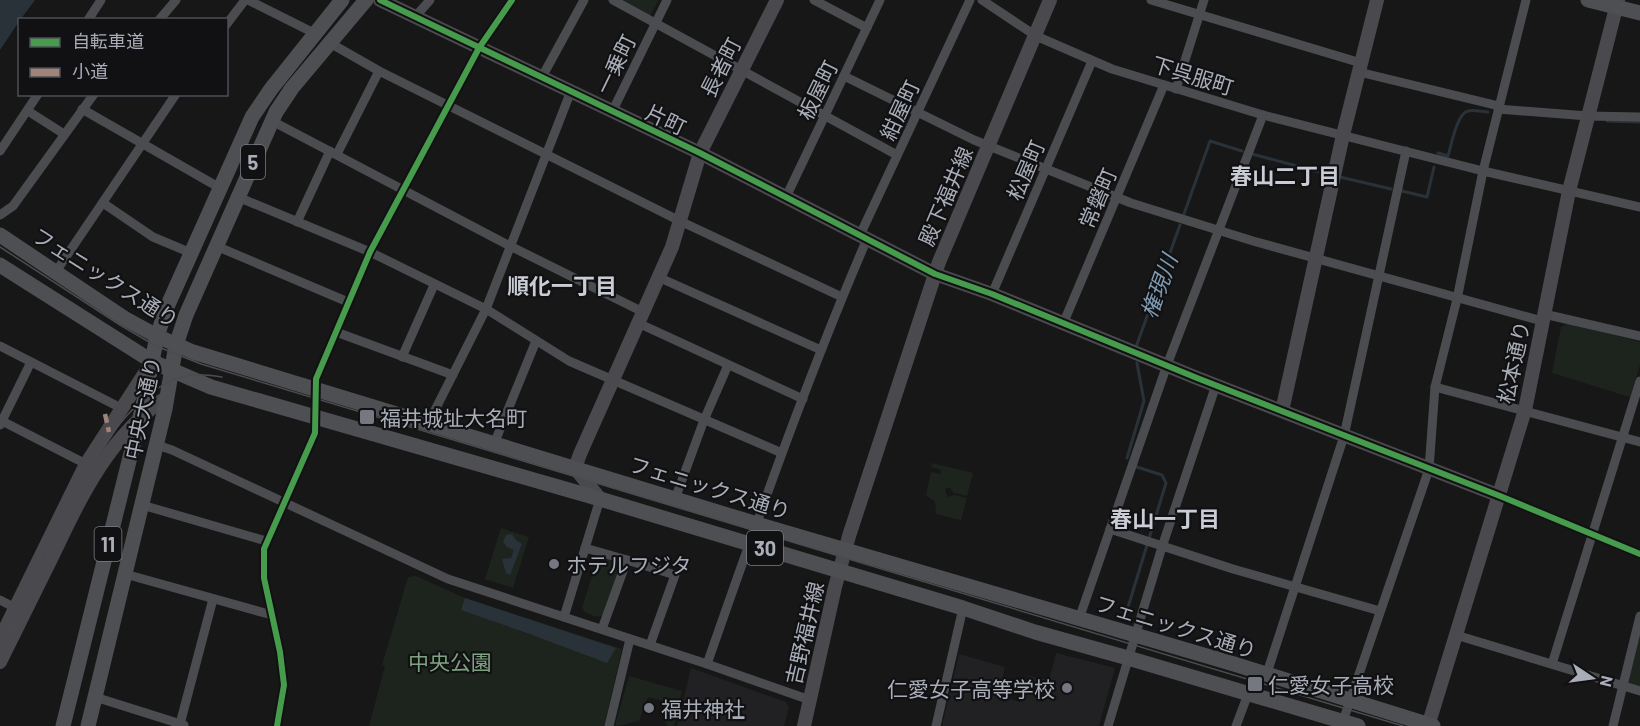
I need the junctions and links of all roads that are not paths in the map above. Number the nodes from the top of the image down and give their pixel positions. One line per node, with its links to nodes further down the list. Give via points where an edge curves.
1 (101, 0): 27 (street)
2 (176, 0): 28 (street)
3 (247, 0): 29 (street); 32 (street)
4 (342, 0): 32 (main road, 中央大通り / 5)
5 (366, 0): 34 (main road, 中央大通り / 5)
6 (380, 0): 26 (street, 片町)
7 (430, 0): 26 (street)
8 (512, 0): 35 (street)
9 (584, 0): 41 (street)
10 (613, 0): 30 (street)
11 (667, 0): 30 (street, 一乗町)
12 (777, 0): 38 (street, 長者町)
13 (814, 0): 31 (street)
14 (880, 0): 31 (street, 板屋町)
15 (970, 0): 53 (street, 紺屋町)
16 (982, 0): 33 (street, 下呉服町)
17 (1050, 0): 33 (street, 殿下福井線)
18 (1151, 0): 25 (street)
19 (1204, 0): 25 (street)
20 (1377, 0): 37 (street)
21 (1526, 0): 49 (street)
22 (1588, 0): 23 (main road)
23 (1617, 4): 24 (main road); 56 (street, 松本通り)
24 (1640, 13)
25 (1200, 14): 37 (street); 43 (street)
26 (415, 17): 35 (street, 片町)
27 (89, 18)
28 (161, 18)
29 (228, 23)
30 (655, 23): 38 (street); 52 (street, 一乗町)
31 (867, 28): 40 (street, 板屋町)
32 (314, 33): 71 (main road, 中央大通り / 5, via 262,101)
33 (1036, 36): 36 (street, 下呉服町); 62 (street, 殿下福井線)
34 (330, 43): 39 (street); 58 (main road, 中央大通り / 5, via 292,88)
35 (479, 48): 41 (street, 片町); 48 (street)
36 (1092, 61): 42 (street, 下呉服町); 69 (street, 松屋町)
37 (1360, 68): 49 (street); 60 (street)
38 (742, 69): 54 (street); 66 (street, 長者町)
39 (379, 71): 48 (street); 65 (street)
40 (844, 76): 53 (street); 54 (street, 板屋町)
41 (542, 77): 44 (street, 片町)
42 (1164, 85): 43 (street, 下呉服町); 76 (street, 常磐町)
43 (1176, 89): 55 (street, 下呉服町)
44 (571, 91): 52 (street, 片町); 67 (street)
45 (37, 96): 51 (street)
46 (92, 96): 50 (street)
47 (175, 96): 61 (street)
48 (449, 106): 67 (street); 72 (street)
49 (1498, 108): 56 (street); 70 (street)
50 (82, 109): 59 (street); 61 (street)
51 (28, 111): 59 (street); 63 (street)
52 (612, 112): 66 (street, 片町)
53 (917, 114): 62 (street); 68 (street, 紺屋町)
54 (825, 115): 68 (street); 75 (street, 板屋町)
55 (1263, 115): 60 (street, 下呉服町); 82 (street)
56 (1588, 116): 57 (street); 73 (street, 松本通り)
57 (1640, 117)
58 (272, 121): 65 (street); 74 (main road, 中央大通り / 5)
59 (64, 134): 79 (street, via 13,206)
60 (1343, 135): 64 (street, 下呉服町); 89 (street)
61 (143, 143): 71 (street); 77 (street)
62 (989, 146): 69 (street); 92 (street, 殿下福井線)
63 (0, 151)
64 (1406, 151): 70 (street, 下呉服町); 93 (street)
65 (334, 153): 72 (street); 81 (street)
66 (700, 153): 75 (street, 片町); 80 (street, 長者町)
67 (546, 154): 80 (street); 86 (street)
68 (897, 155): 84 (street, 紺屋町)
69 (1045, 168): 76 (street); 96 (street, 松屋町)
70 (1483, 171): 73 (street, 下呉服町); 98 (street)
71 (220, 188): 88 (main road, 中央大通り / 5)
72 (404, 189): 86 (street); 87 (street)
73 (1569, 191): 78 (street, 下呉服町); 101 (street, 松本通り)
74 (238, 197): 81 (street); 85 (main road, 中央大通り / 5)
75 (786, 197): 84 (street, 片町)
76 (1116, 198): 82 (street); 103 (street, 常磐町)
77 (103, 203): 88 (street, via 153,237); 91 (street)
78 (1640, 207)
79 (1, 213)
80 (680, 221): 94 (street, 長者町); 97 (street)
81 (297, 222): 87 (street)
82 (1219, 231): 89 (street); 115 (street)
83 (0, 235): 91 (main road, フェニックス通り)
84 (863, 237): 92 (street, 片町); 97 (street, 紺屋町)
85 (216, 246): 99 (street); 108 (main road, 中央大通り / 5)
86 (510, 246): 100 (street); 102 (street)
87 (370, 252): 95 (street); 99 (street)
88 (191, 253): 105 (main road, 中央大通り / 5)
89 (1316, 259): 93 (street); 128 (street)
90 (0, 265): 113 (main road, フェニックス通り)
91 (55, 273): 105 (main road, フェニックス通り)
92 (935, 274): 96 (street, 片町); 157 (street, 殿下福井線)
93 (1378, 276): 98 (street); 134 (street)
94 (658, 277): 102 (street, 長者町); 110 (street)
95 (434, 285): 100 (street); 111 (street)
96 (992, 294): 103 (street, 片町)
97 (842, 297): 110 (street, 紺屋町)
98 (1457, 299): 101 (street); 122 (street)
99 (348, 302): 104 (street)
100 (486, 309): 107 (street); 117 (street)
101 (1543, 317): 106 (street); 127 (street, 松本通り)
102 (640, 318): 114 (street); 118 (street, 長者町)
103 (1063, 324): 115 (street, 片町)
104 (336, 332): 111 (street); 123 (street)
105 (157, 336): 108 (main road, フェニックス通り); 113 (main road, 中央大通り)
106 (1640, 336)
107 (536, 341): 118 (street); 137 (street)
108 (176, 345): 116 (main road, 中央大通り / 5); 123 (main road, フェニックス通り / 30)
109 (0, 346): 112 (street)
110 (822, 350): 125 (street, 紺屋町)
111 (402, 357): 117 (street)
112 (31, 362): 126 (street); 132 (street)
113 (153, 362): 116 (main road, フェニックス通り); 126 (street); 129 (main road, 中央大通り / 11)
114 (728, 365): 125 (street); 131 (street)
115 (1167, 365): 120 (street, 片町); 151 (street)
116 (171, 371): 121 (main road, フェニックス通り / 30); 124 (main road, 中央大通り / 11)
117 (453, 375): 133 (street)
118 (612, 380): 131 (street); 142 (street, 長者町)
119 (1640, 381): 135 (street)
120 (1215, 385): 128 (street, 片町); 155 (street)
121 (212, 387): 124 (main road, via 188,387); 130 (main road, フェニックス通り / 30)
122 (1435, 387): 127 (street); 143 (street)
123 (315, 389): 130 (street); 133 (main road, フェニックス通り / 30)
124 (167, 397): 129 (street); 138 (main road, 中央大通り / 11)
125 (803, 399): 139 (street, 紺屋町)
126 (121, 408): 141 (street)
127 (1525, 410): 135 (street); 145 (street, 松本通り)
128 (1282, 411): 134 (street, 片町)
129 (139, 418): 140 (street); 144 (main road, 中央大通り / 11)
130 (316, 418): 146 (main road, フェニックス通り / 30); 148 (street, via 315,433)
131 (704, 420): 139 (street); 147 (street)
132 (1, 422): 141 (street)
133 (429, 425): 137 (main road, フェニックス通り / 30)
134 (1344, 436): 143 (street, 片町); 162 (street)
135 (1622, 437): 136 (street); 152 (street)
136 (1640, 441)
137 (494, 444): 142 (main road, フェニックス通り / 30)
138 (157, 445): 148 (street); 149 (main road, 中央大通り / 11)
139 (782, 453): 150 (street, 紺屋町)
140 (103, 461): 144 (street, via 121,455 128,462); 166 (street)
141 (86, 464): 166 (street)
142 (575, 468): 146 (street); 147 (main road, フェニックス通り / 30)
143 (1429, 469): 145 (street, 片町); 167 (street)
144 (127, 470): 193 (main road, 中央大通り / 11)
145 (1500, 496): 152 (street); 174 (street, 松本通り)
146 (600, 499): 154 (main road, フェニックス通り / 30); 156 (street)
147 (675, 499): 150 (main road, フェニックス通り / 30)
148 (284, 502): 153 (street); 170 (street, via 448,579)
149 (142, 505): 153 (street); 161 (main road, 中央大通り / 11)
150 (757, 524): 154 (street, 紺屋町); 157 (main road, フェニックス通り / 30)
151 (1110, 529): 155 (street); 171 (street)
152 (1592, 534): 158 (street); 182 (street)
153 (266, 541): 168 (street, via 263,569)
154 (750, 544): 160 (main road, フェニックス通り / 30); 181 (street, 紺屋町)
155 (1152, 544): 162 (street); 175 (street)
156 (585, 548): 159 (street); 170 (street)
157 (846, 550): 160 (street, 吉野福井線); 171 (main road, フェニックス通り / 30)
158 (1640, 554)
159 (627, 560): 173 (street); 178 (street, via 675,575)
160 (840, 570): 165 (main road, フェニックス通り / 30); 188 (street, 吉野福井線)
161 (125, 574): 163 (street); 187 (main road, 中央大通り / 11)
162 (1295, 587): 167 (street); 183 (street)
163 (213, 599): 168 (street); 191 (street)
164 (0, 600): 166 (street)
165 (963, 608): 179 (main road, フェニックス通り / 30); 197 (street)
166 (20, 610): 176 (street); 180 (street)
167 (1380, 611): 189 (street)
168 (272, 615): 195 (street, via 284,685)
169 (1640, 616): 172 (street)
170 (564, 617): 173 (street)
171 (1078, 619): 175 (main road, フェニックス通り / 30)
172 (1639, 627): 184 (street)
173 (602, 629): 177 (street)
174 (1456, 635): 182 (street); 201 (street, 松本通り)
175 (1135, 636): 179 (street); 183 (main road, フェニックス通り / 30)
176 (0, 639)
177 (630, 639): 178 (street); 196 (street)
178 (650, 645): 181 (street)
179 (1128, 658): 186 (main road, フェニックス通り / 30); 198 (street)
180 (0, 662)
181 (706, 664): 188 (street)
182 (1552, 664): 184 (street)
183 (1266, 676): 189 (main road, フェニックス通り / 30)
184 (1622, 686): 185 (street); 202 (street)
185 (1640, 691)
186 (1248, 694): 190 (main road, フェニックス通り / 30); 199 (street)
187 (95, 697): 191 (street); 194 (main road, 中央大通り / 11)
188 (810, 700): 192 (street, 吉野福井線)
189 (1350, 701): 190 (street); 201 (main road, フェニックス通り / 30)
190 (1342, 724): 200 (main road, フェニックス通り / 30)
191 (183, 725)
192 (807, 725)
193 (63, 726)
194 (88, 726)
195 (277, 726)
196 (609, 726)
197 (936, 726)
198 (1108, 726)
199 (1236, 726)
200 (1358, 726)
201 (1430, 726)
202 (1613, 726)

